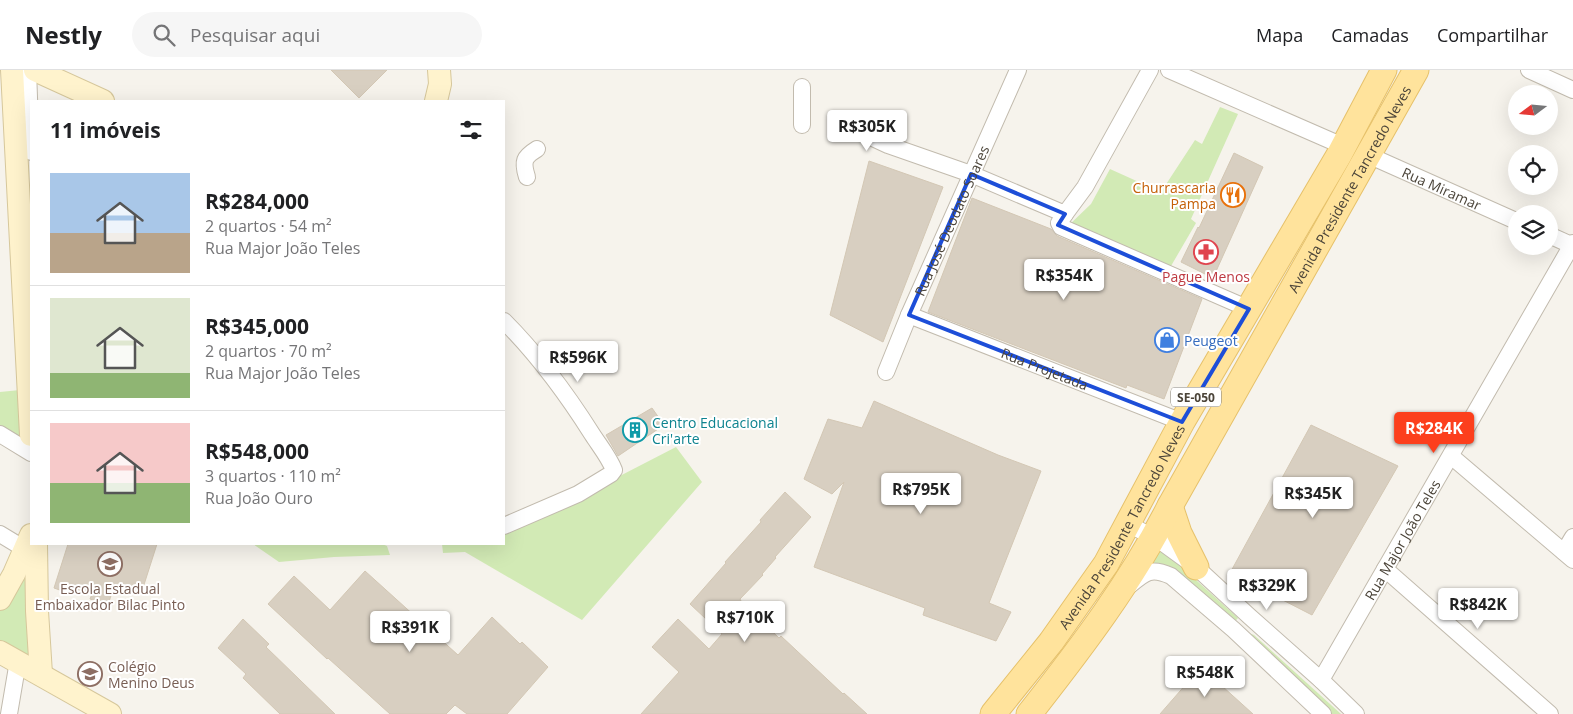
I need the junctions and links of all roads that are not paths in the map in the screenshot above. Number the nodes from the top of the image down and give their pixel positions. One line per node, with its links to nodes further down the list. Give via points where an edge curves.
1 (439, 70): 12 (street)
2 (1018, 70): 20 (street, Rua José Deodato Soares)
3 (1150, 70): 23 (street, via 1085,186)
4 (1169, 70): 17 (street)
5 (1384, 70): 17 (main road, Avenida Presidente Tancredo Neves / SE-050)
6 (1416, 70): 19 (main road, Avenida Presidente Tancredo Neves / SE-050)
7 (1529, 70): 10 (street)
8 (25, 74): 11 (street); 14 (street); 16 (street)
9 (802, 87): 13 (street)
10 (1573, 90)
11 (99, 100)
12 (436, 100)
13 (802, 125)
14 (7, 130): 22 (street)
15 (860, 132): 20 (street)
16 (30, 139)
17 (1343, 146): 28 (main road, Avenida Presidente Tancredo Neves / SE-050)
18 (537, 148): 21 (street, via 526,157 524,166)
19 (1368, 155): 24 (street, Rua Miramar); 37 (main road, Avenida Presidente Tancredo Neves / SE-050)
20 (971, 174): 23 (street); 29 (street, Rua José Deodato Soares)
21 (528, 176)
22 (25, 204): 27 (street)
23 (1065, 214): 28 (street, via 1059,223 1061,227)
24 (1508, 217)
25 (1558, 239): 26 (street)
26 (1572, 244): 36 (street, Rua Major João Teles)
27 (28, 297): 32 (street)
28 (1249, 309): 33 (main road, Avenida Presidente Tancredo Neves / SE-050)
29 (909, 315): 31 (street, Rua José Deodato Soares); 33 (street, Rua Projetada)
30 (505, 322): 39 (street, via 569,398 614,470 578,494)
31 (886, 372)
32 (30, 389)
33 (1182, 422): 38 (main road, Avenida Presidente Tancredo Neves / SE-050)
34 (0, 434): 35 (street)
35 (30, 452)
36 (1451, 456): 44 (street); 46 (street, Rua Major João Teles)
37 (1170, 506): 41 (main road, Avenida Presidente Tancredo Neves / SE-050); 45 (main road)
38 (1127, 523): 41 (street); 56 (main road, Avenida Presidente Tancredo Neves / SE-050, via 1091,586)
39 (505, 526)
40 (0, 534): 43 (street)
41 (1154, 537): 45 (street); 47 (main road, Avenida Presidente Tancredo Neves / SE-050)
42 (1573, 538): 44 (street)
43 (32, 546): 48 (street); 52 (street)
44 (1569, 556)
45 (1196, 566): 49 (street)
46 (1385, 569): 53 (street, Rua Major João Teles); 60 (street)
47 (1118, 595): 50 (street, via 1142,575 1162,572 1171,576); 57 (main road, Avenida Presidente Tancredo Neves / SE-050)
48 (0, 599)
49 (1249, 616): 50 (street, via 1238,622); 53 (street)
50 (1234, 630): 58 (street)
51 (9, 657): 52 (street); 54 (street)
52 (41, 674): 55 (street)
53 (1321, 680): 59 (street)
54 (8, 714)
55 (110, 714)
56 (993, 714)
57 (1029, 714)
58 (1324, 714)
59 (1356, 714)
60 (1550, 714)

